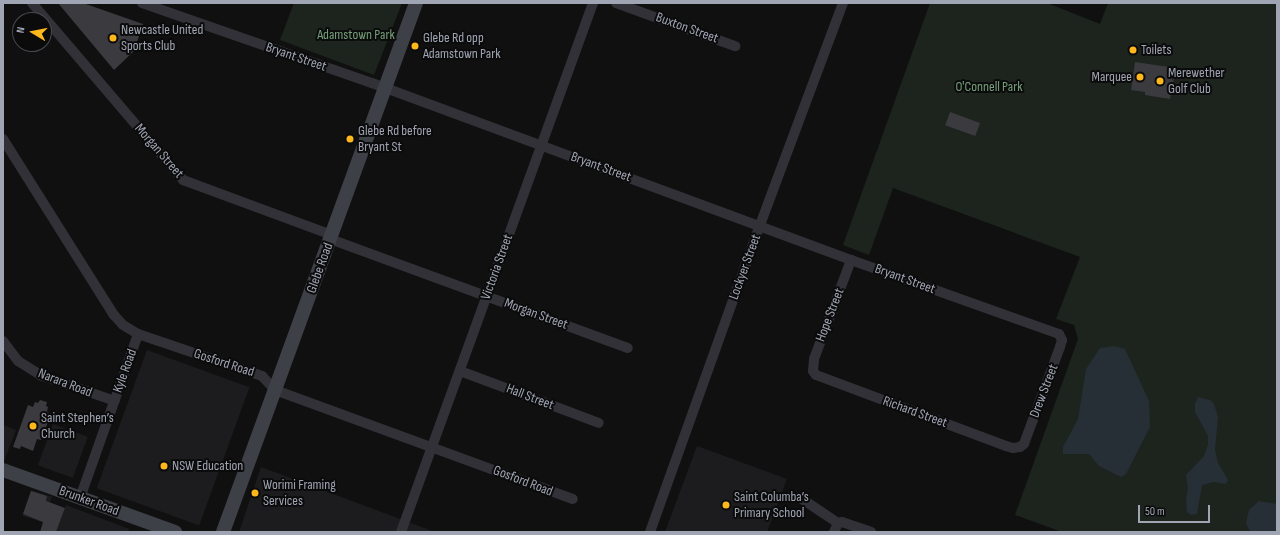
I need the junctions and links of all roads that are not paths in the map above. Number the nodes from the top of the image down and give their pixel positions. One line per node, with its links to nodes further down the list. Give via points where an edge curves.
1 (32, 3): 12 (street, Morgan Street, via 183,180)
2 (142, 3): 8 (street, Bryant Street)
3 (416, 3): 8 (main road, Glebe Road)
4 (593, 3): 10 (street, Victoria Street)
5 (616, 3): 7 (street, Buxton Street)
6 (843, 3): 11 (street, Lockyer Street)
7 (735, 46)
8 (385, 88): 10 (street, Bryant Street); 12 (main road, Glebe Road)
9 (3, 139): 15 (street, Gosford Road, via 114,315 123,325)
10 (542, 146): 11 (street, Bryant Street); 14 (street, Victoria Street)
11 (760, 225): 13 (street, Bryant Street); 34 (street, Lockyer Street)
12 (331, 237): 14 (street, Morgan Street); 21 (main road, Glebe Road)
13 (851, 260): 16 (street, Bryant Street); 20 (street, Hope Street, via 814,359)
14 (486, 296): 18 (street, Morgan Street); 19 (street, Victoria Street)
15 (138, 334): 21 (street, Gosford Road, via 262,376); 22 (street, Kyle Road)
16 (1059, 334): 25 (street, Drew Street, via 1062,340 1060,347 1026,440)
17 (3, 341): 22 (street, Narara Road, via 18,361 40,375)
18 (628, 348)
19 (460, 370): 23 (street, Hall Street); 24 (street, Victoria Street)
20 (813, 371): 25 (street, Richard Street, via 821,378 1006,446)
21 (275, 390): 24 (street, Gosford Road); 32 (main road, Glebe Road)
22 (115, 401): 28 (street, Kyle Road)
23 (599, 423)
24 (432, 446): 29 (street, Gosford Road); 33 (street, Victoria Street)
25 (1020, 447)
26 (3, 470): 28 (main road, Brunker Road)
27 (799, 497): 30 (street)
28 (80, 498): 31 (main road, Brunker Road)
29 (573, 499)
30 (836, 527): 35 (street, via 847,523)
31 (174, 532)
32 (222, 532)
33 (401, 532)
34 (650, 532)
35 (871, 532)

